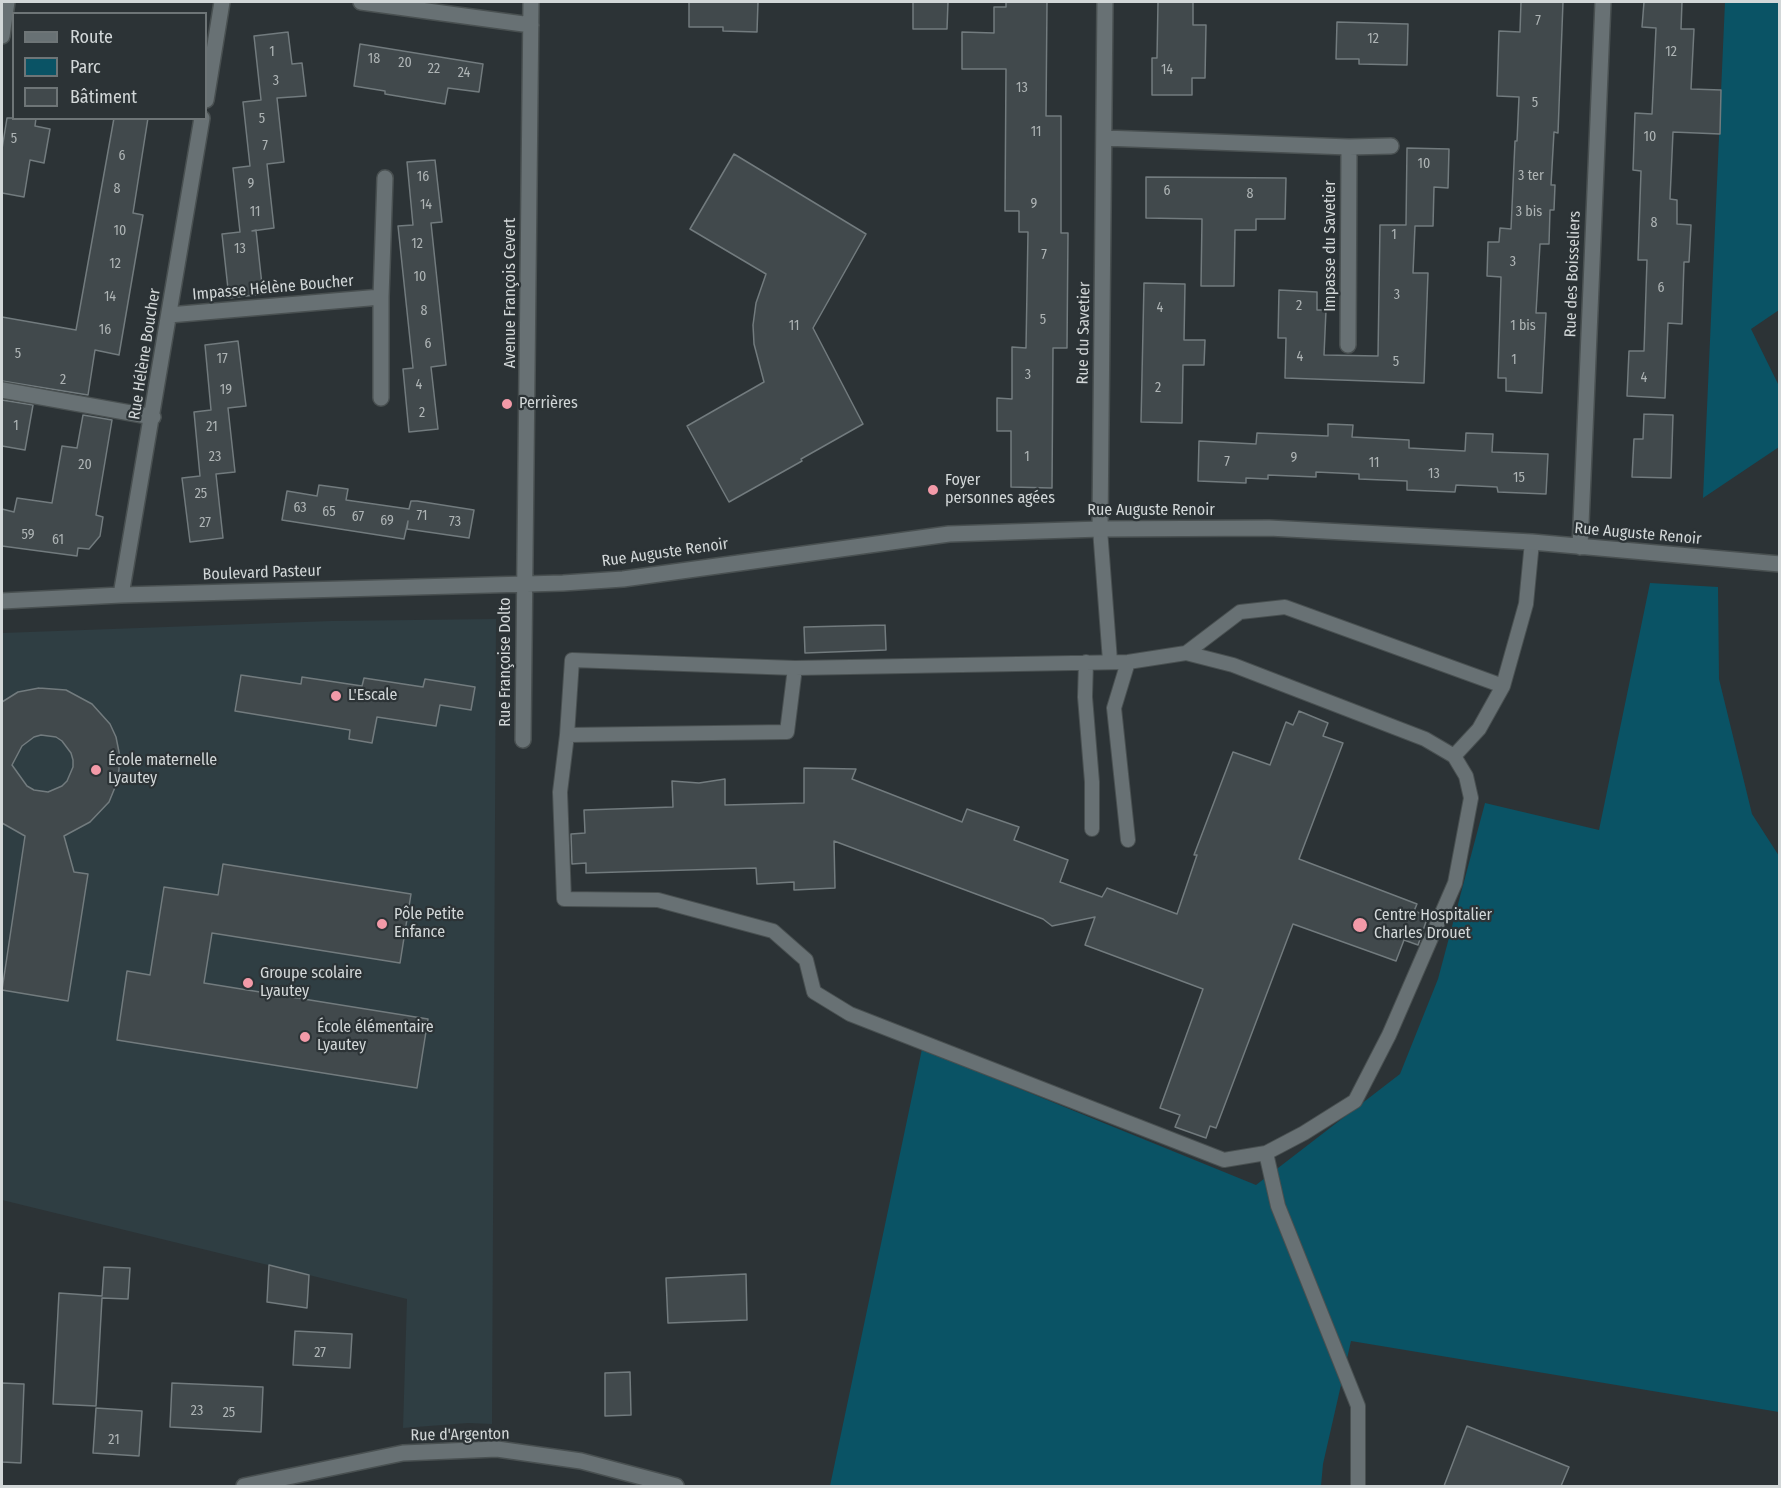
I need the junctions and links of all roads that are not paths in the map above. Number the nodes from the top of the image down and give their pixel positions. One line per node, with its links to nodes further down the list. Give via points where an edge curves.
1 (7, 2): 9 (street)
2 (222, 2): 10 (street)
3 (361, 2): 7 (street)
4 (531, 2): 8 (street, Avenue François Cevert)
5 (1105, 2): 12 (street, Rue du Savetier)
6 (1603, 2): 24 (street, Rue des Boisseliers)
7 (410, 5): 8 (street)
8 (531, 25): 26 (street, Avenue François Cevert)
9 (2, 36)
10 (207, 94)
11 (202, 120): 17 (street, Rue Hélène Boucher)
12 (1104, 138): 14 (street); 22 (street, Rue du Savetier)
13 (1391, 146): 14 (street)
14 (1349, 147): 18 (street, Impasse du Savetier)
15 (385, 178): 16 (street)
16 (381, 297): 17 (street, Impasse Hélène Boucher); 20 (street)
17 (169, 315): 21 (street, Rue Hélène Boucher)
18 (1348, 345)
19 (2, 390): 21 (street)
20 (381, 398)
21 (153, 417): 27 (street, Rue Hélène Boucher)
22 (1100, 529): 23 (street, Rue Auguste Renoir, via 1269,528); 26 (street, Rue Auguste Renoir, via 949,534 623,579); 30 (lane)
23 (1532, 542): 24 (street, Rue Auguste Renoir); 34 (lane, via 1526,604)
24 (1580, 547): 25 (street, Rue Auguste Renoir)
25 (1779, 564)
26 (524, 584): 27 (street, Boulevard Pasteur); 36 (street, Rue Françoise Dolto)
27 (121, 595): 28 (street, Boulevard Pasteur)
28 (2, 601)
29 (1186, 652): 32 (lane); 34 (lane, via 1240,612 1285,607); 37 (lane, via 1244,669 1425,739)
30 (1110, 661): 31 (lane); 32 (lane)
31 (1086, 662): 33 (lane); 38 (lane)
32 (1128, 662): 39 (lane, via 1114,708)
33 (795, 668): 35 (lane, via 787,732); 35 (lane, via 572,660)
34 (1503, 686): 37 (lane, via 1479,729)
35 (567, 735): 40 (lane, via 560,792 564,899 658,900 773,931 806,960 814,992 850,1014 1224,1160)
36 (524, 740)
37 (1454, 756): 40 (lane, via 1466,776 1471,798 1455,883 1389,1035 1355,1101)
38 (1092, 829)
39 (1128, 840)
40 (1266, 1153): 43 (lane, via 1278,1206 1358,1406)
41 (244, 1486): 42 (street, Rue d'Argenton, via 403,1453 497,1449 581,1461)
42 (676, 1486)
43 (1358, 1486)

